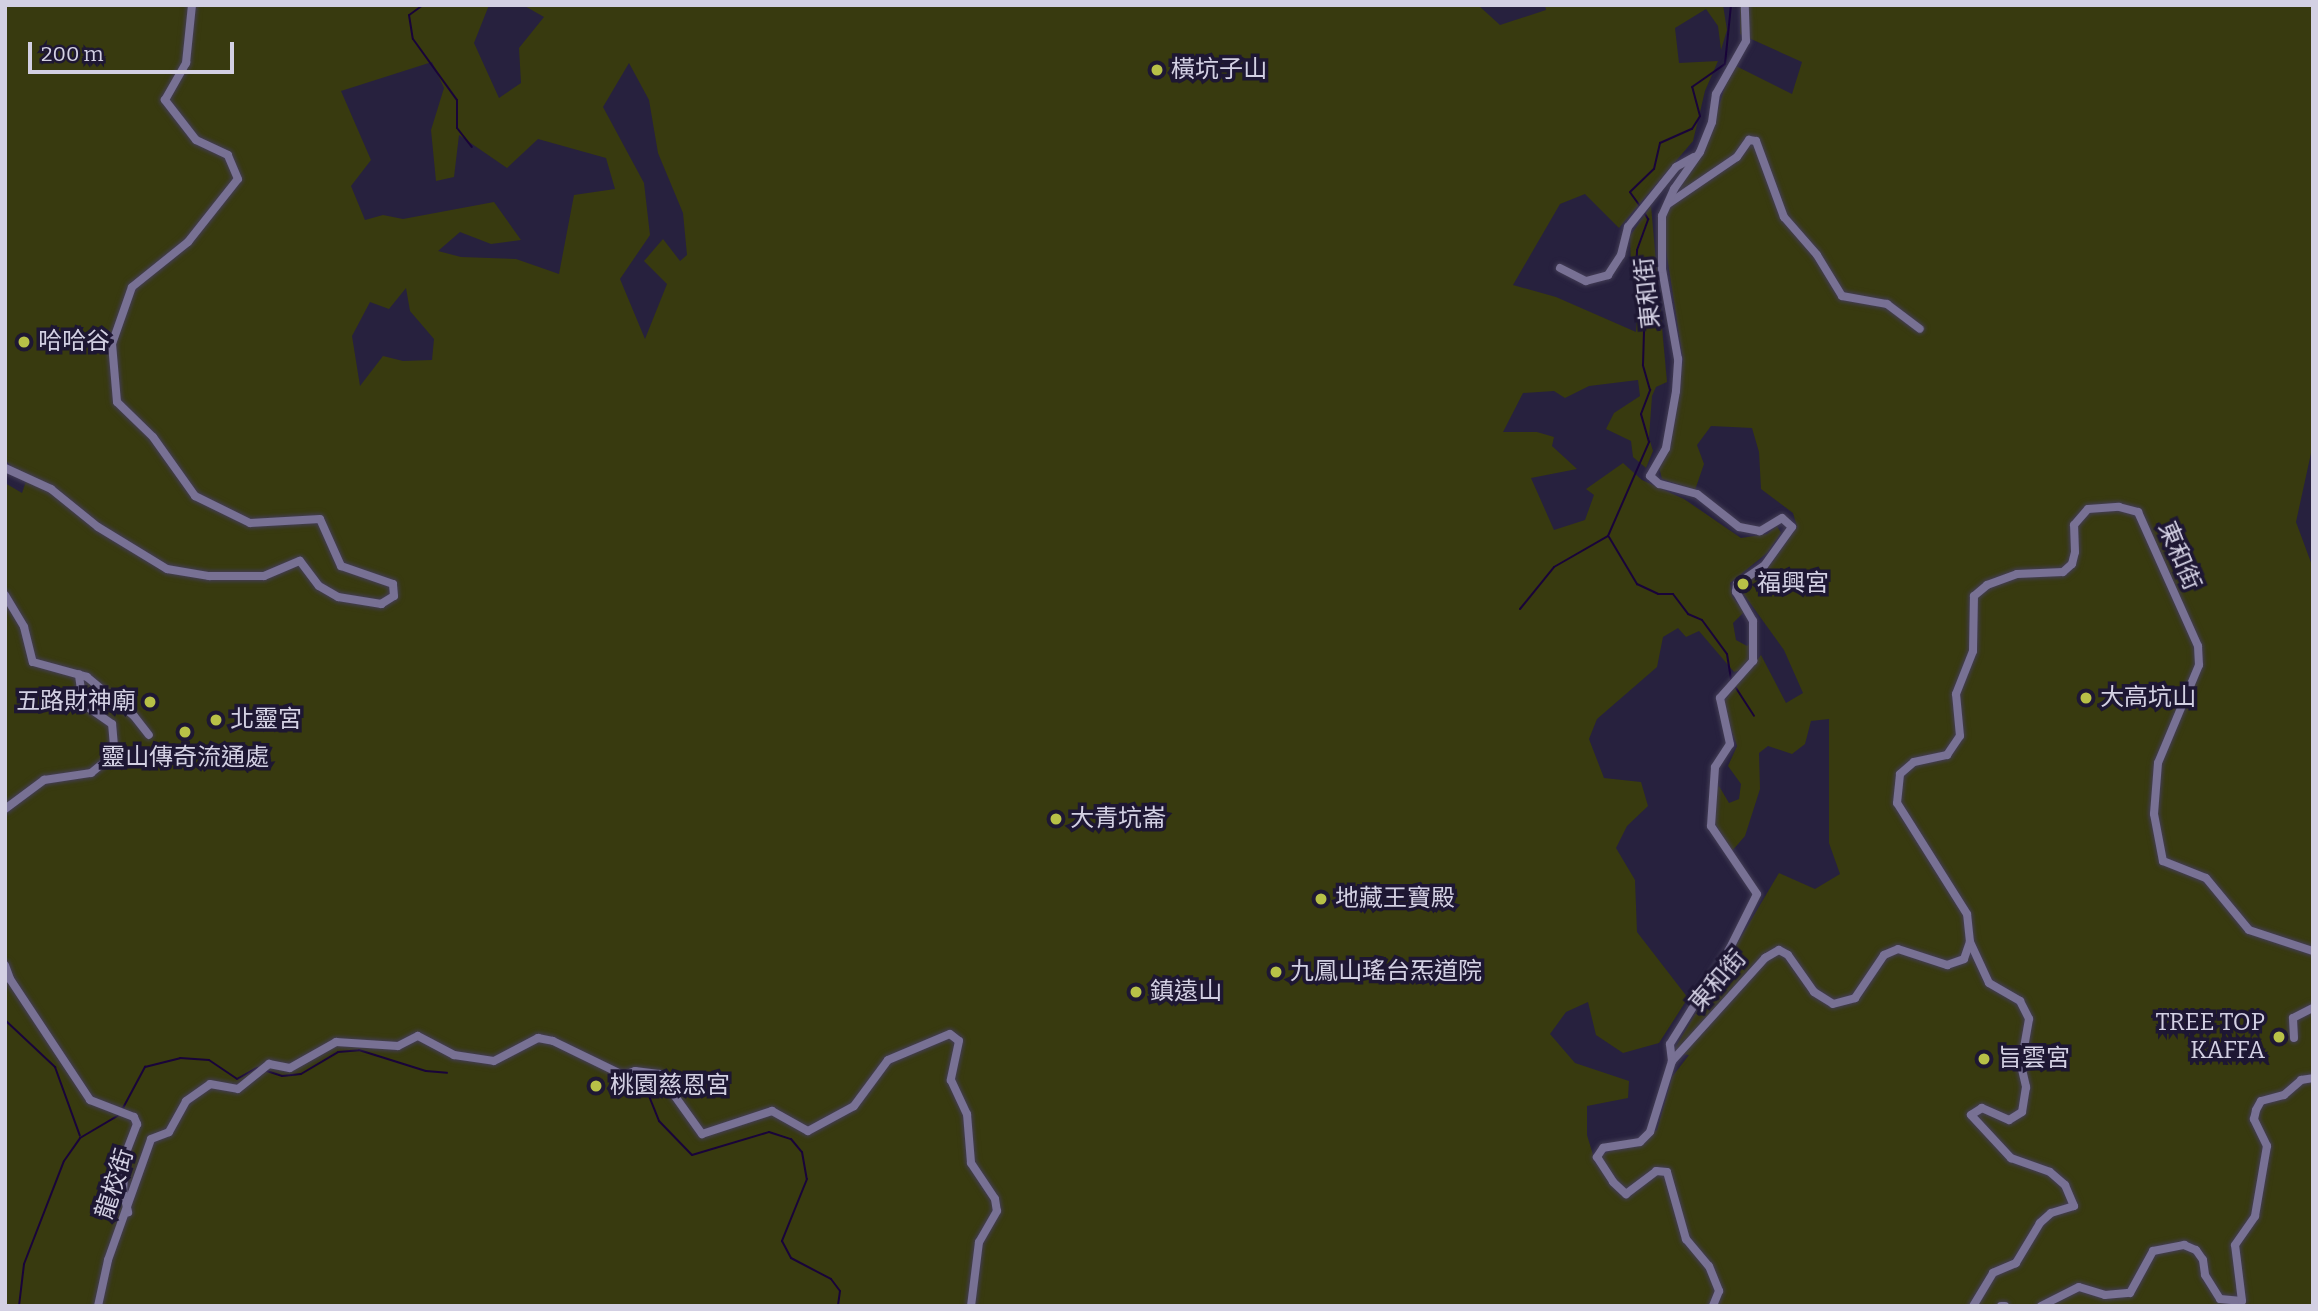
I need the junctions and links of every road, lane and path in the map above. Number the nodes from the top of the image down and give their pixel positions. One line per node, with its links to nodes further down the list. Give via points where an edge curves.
1 (192, 5): 7 (street, via 186,63 165,100 196,140 228,155 238,179 188,242 132,287 110,355 117,402 153,437 195,496 250,523 320,519 341,566 393,584 394,596 381,604 338,597 320,586 300,561 264,576 209,576 167,569 98,527 51,489)
2 (1745, 5): 3 (street, 東和街, via 1746,41 1716,94 1712,122)
3 (1697, 155): 4 (street, 東和街); 5 (street, via 1676,167 1628,227 1608,275 1587,281)
4 (1665, 206): 6 (street, via 1737,157 1749,140 1756,141 1784,217 1817,255 1842,296 1888,304); 17 (street, 東和街, via 1662,269 1678,359 1666,448 1650,476 1659,484 1696,494 1739,527 1760,531 1782,518 1792,527 1764,566 1737,584 1736,592 1753,621 1753,661 1720,698 1730,744 1715,767 1711,826 1757,894 1730,948 1670,1044)
5 (1560, 268)
6 (1920, 329)
7 (5, 468)
8 (5, 595): 9 (street, via 24,627 33,662)
9 (79, 674): 10 (street, via 134,716); 11 (street, via 83,704 112,724 114,746 108,759 91,773 44,780)
10 (149, 735)
11 (5, 809)
12 (1970, 942): 13 (street, 東和街, via 1968,914 1897,803 1900,774 1914,762 1947,755 1960,736 1956,694 1973,651 1975,596 2017,574 2063,572 2072,564 2074,525 2079,516 2088,509 2119,507 2132,509 2143,520 2198,646 2199,665 2158,763 2154,814 2163,861 2206,878 2249,930); 17 (street, 東和街, via 1964,959 1947,965 1908,950 1884,955 1855,998 1845,1004 1833,1004 1814,992 1784,951 1769,954); 23 (street, via 1989,983 2021,1001 2029,1019 2021,1065 2026,1087 2022,1112 2009,1120 1982,1108 1971,1115 2011,1158 2050,1172 2065,1185 2074,1206 2051,1213 2040,1223 2015,1263 1993,1273)
13 (2313, 951)
14 (5, 965): 19 (street, via 90,1100 134,1117 137,1124 125,1155 123,1190)
15 (2313, 1008): 16 (street, via 2292,1018)
16 (2294, 1038)
17 (1672, 1061): 22 (street, via 1650,1132 1640,1142 1603,1148 1597,1157 1626,1194 1656,1171 1667,1172 1686,1239 1709,1266 1719,1291)
18 (2313, 1078): 24 (street, via 2301,1080 2284,1095 2261,1101 2256,1110 2254,1119 2267,1146 2255,1216 2235,1245 2242,1301 2220,1298 2205,1275 2203,1260 2196,1250 2184,1245 2153,1251 2130,1293 2105,1295 2079,1287)
19 (128, 1212): 20 (street, 龍校街, via 108,1259); 21 (street, 龍校街, via 146,1147 151,1139 169,1132 186,1101 210,1084 238,1089 264,1066 290,1068 336,1042 398,1046 424,1037 454,1055 494,1061 525,1043 553,1041 623,1075 635,1070 659,1074 698,1130 708,1135 772,1111 784,1114 797,1128 821,1127 854,1106 888,1060 950,1034 959,1041 951,1080 969,1121 971,1163 995,1199 997,1211 979,1242)
20 (98, 1306)
21 (971, 1306)
22 (1713, 1306)
23 (1973, 1306)
24 (2041, 1306)

